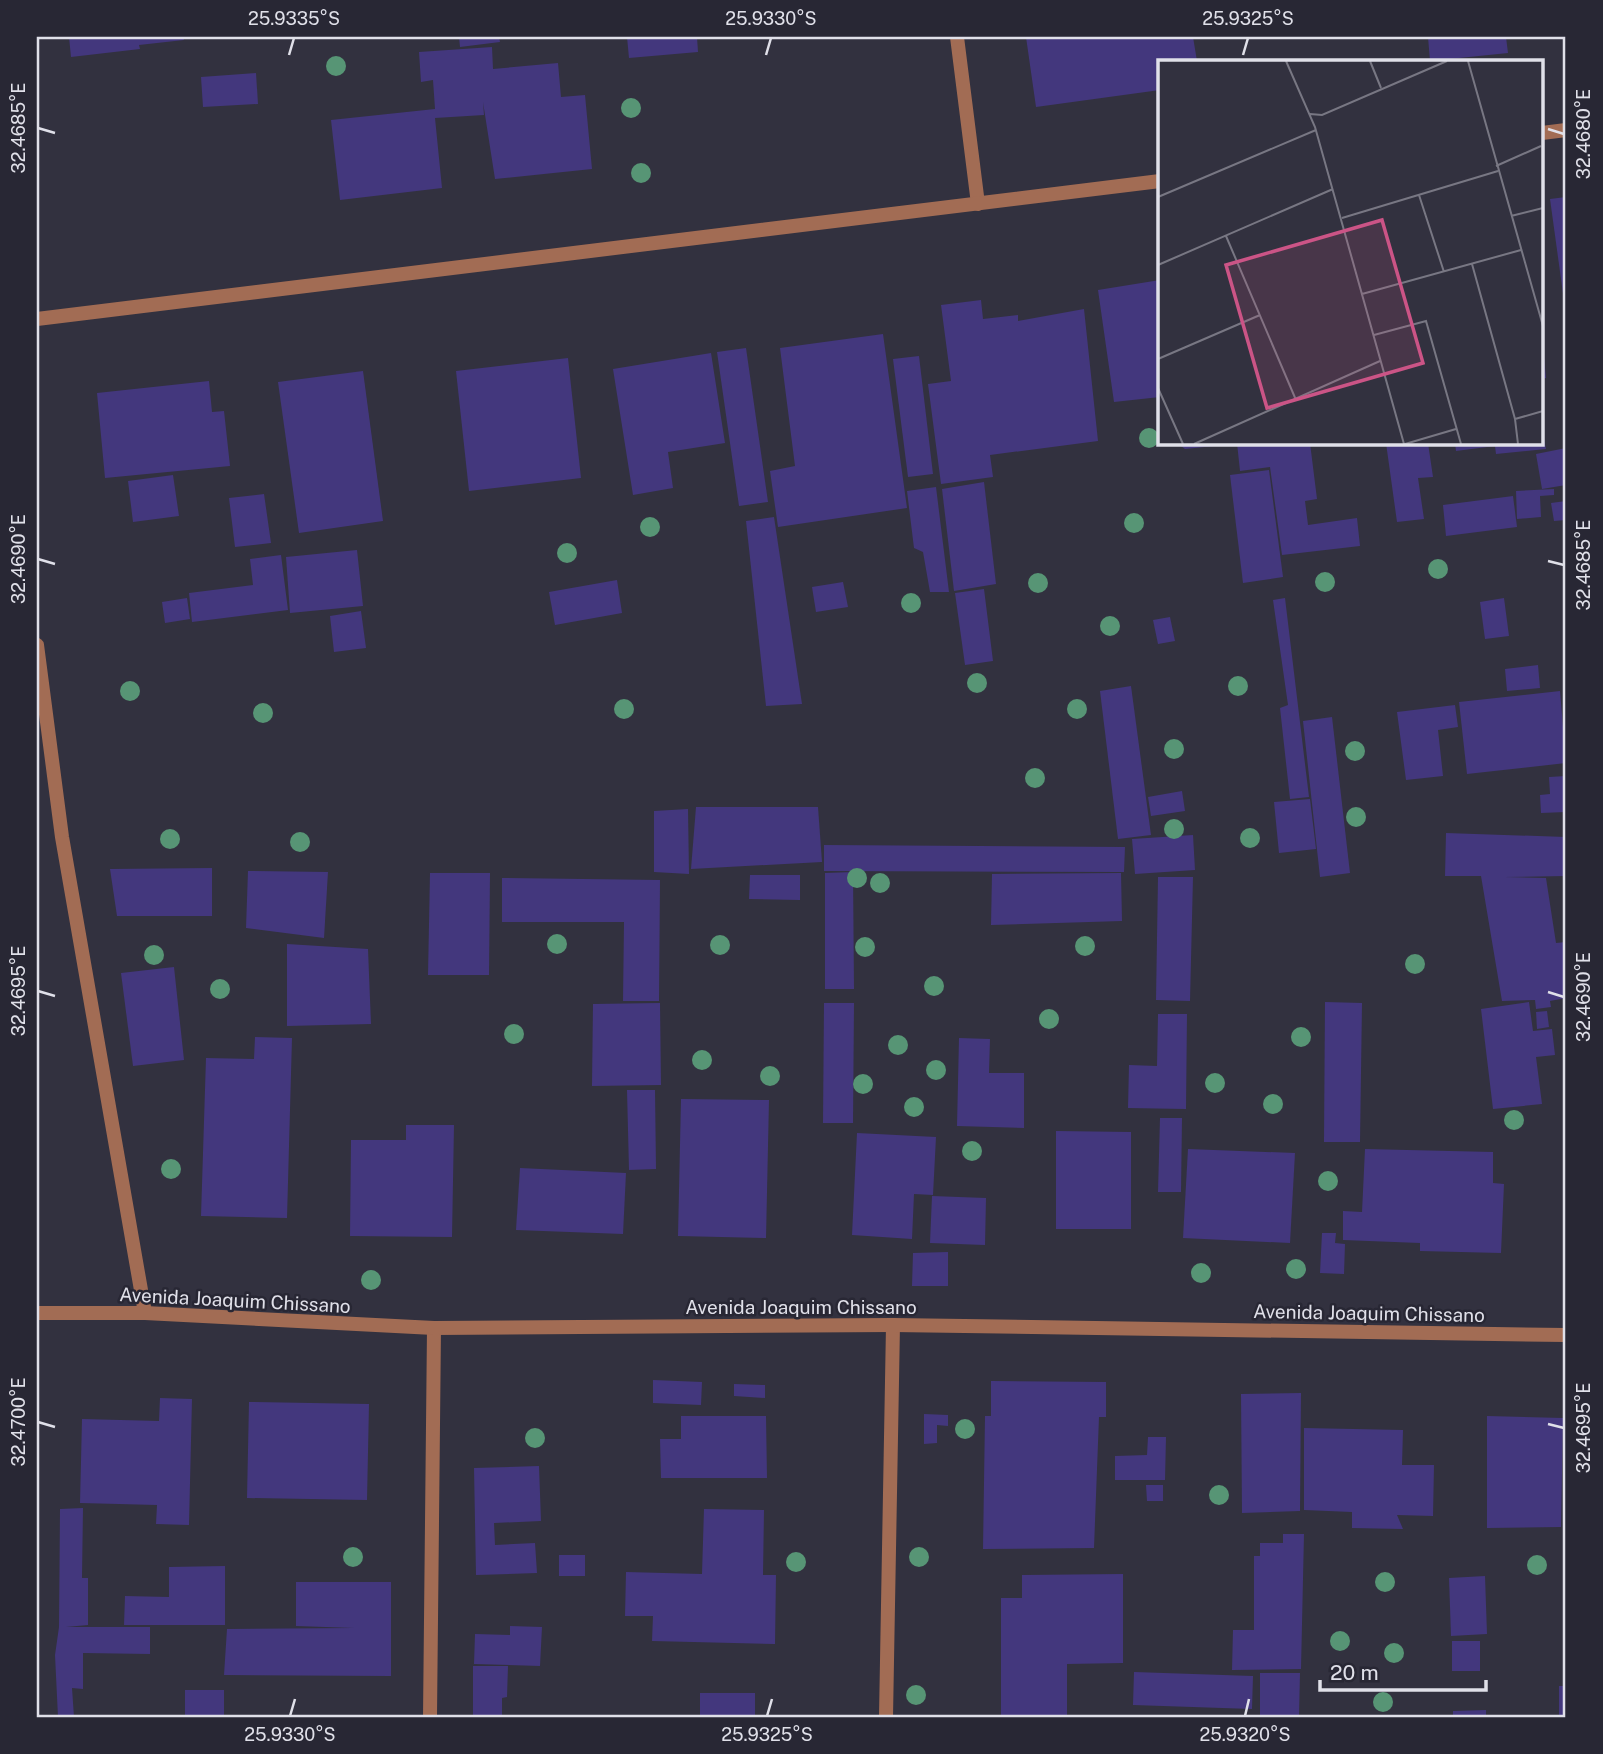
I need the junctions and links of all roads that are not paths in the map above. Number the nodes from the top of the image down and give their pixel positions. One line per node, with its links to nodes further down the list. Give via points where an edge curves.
1 (957, 37): 5 (street)
2 (1566, 130): 3 (street)
3 (1544, 133)
4 (1158, 181): 5 (street)
5 (978, 204): 6 (street)
6 (37, 319)
7 (37, 645): 9 (street, via 62,837)
8 (37, 1313): 9 (street, Avenida Joaquim Chissano)
9 (145, 1313): 11 (street, Avenida Joaquim Chissano)
10 (892, 1325): 11 (street, Avenida Joaquim Chissano); 12 (street, Avenida Joaquim Chissano); 14 (street)
11 (434, 1328): 13 (street)
12 (1566, 1335)
13 (430, 1717)
14 (886, 1717)

